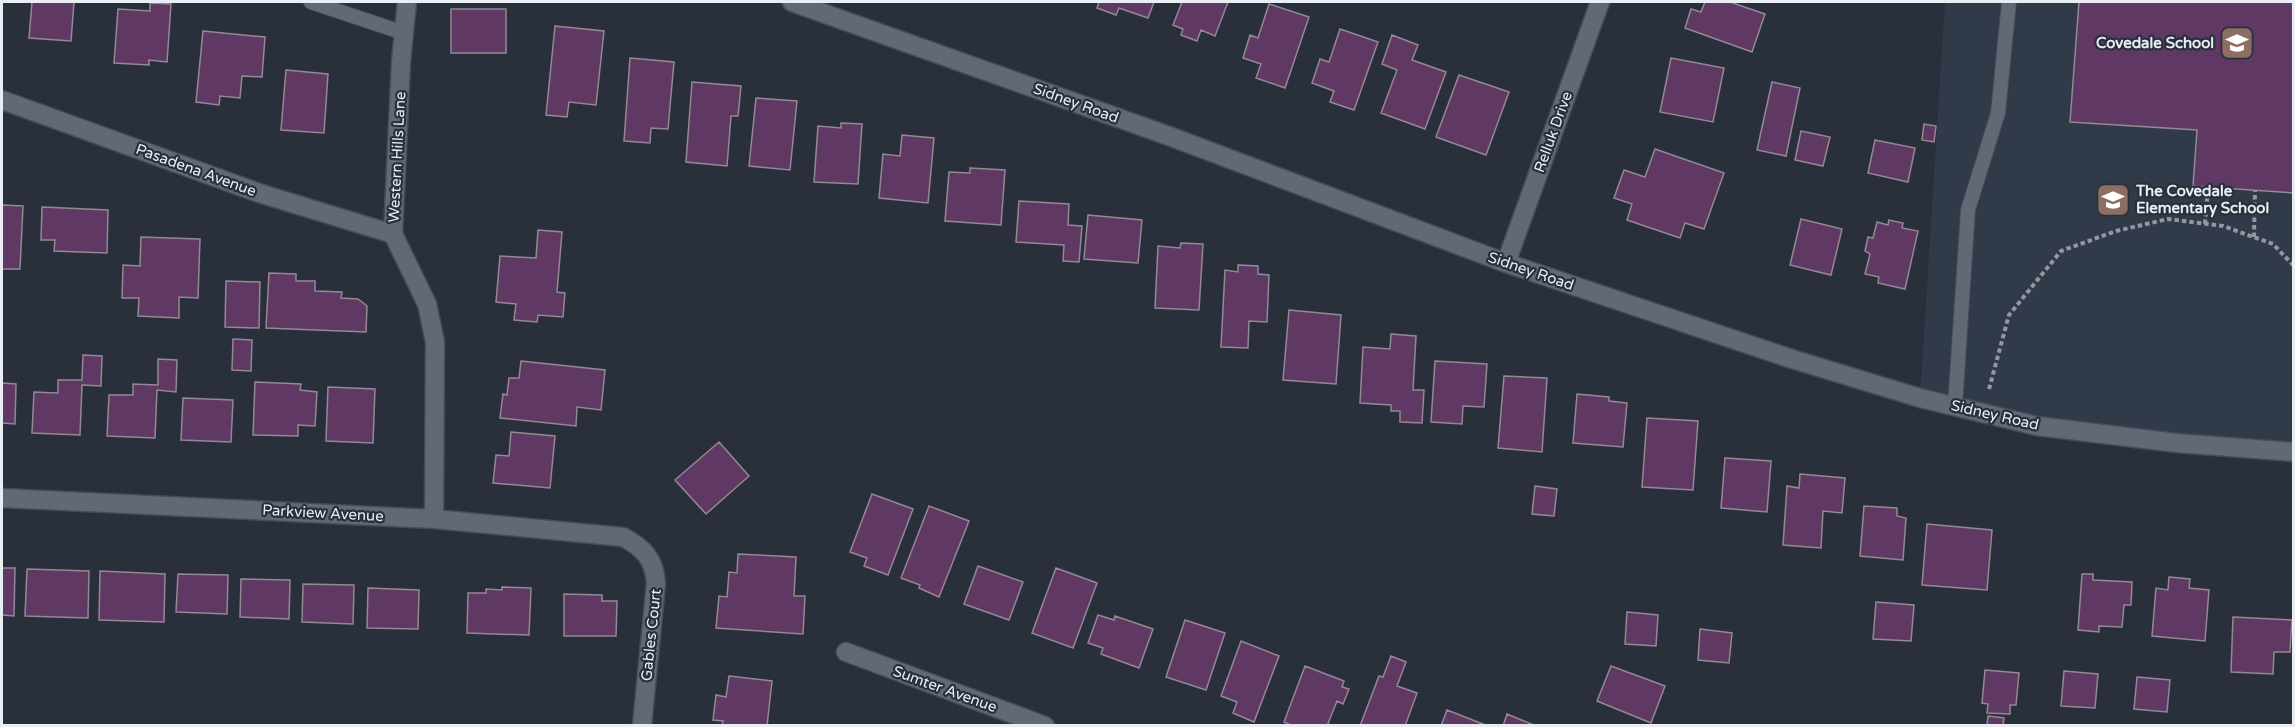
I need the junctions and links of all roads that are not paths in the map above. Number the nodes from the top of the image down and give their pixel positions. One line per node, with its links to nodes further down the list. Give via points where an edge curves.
1 (311, 2): 6 (lane)
2 (407, 2): 6 (street, Western Hills Lane)
3 (792, 2): 9 (street, Sidney Road, via 1169,136)
4 (1600, 2): 9 (street, Relluk Drive)
5 (2009, 2): 10 (lane, via 1998,113 1968,210)
6 (404, 33): 8 (street, Western Hills Lane)
7 (2, 100): 8 (street, Pasadena Avenue, via 251,190)
8 (393, 234): 13 (street, Western Hills Lane, via 427,304 435,342)
9 (1506, 263): 10 (street, Sidney Road, via 1792,359)
10 (1955, 407): 11 (street, Sidney Road, via 2037,426)
11 (2294, 452)
12 (2, 498): 13 (street, Parkview Avenue)
13 (434, 519): 14 (street, Parkview Avenue, via 623,537)
14 (641, 550): 16 (street, Gables Court, via 655,569 656,583)
15 (846, 652): 17 (street, Sumter Avenue)
16 (642, 726)
17 (1045, 726)

